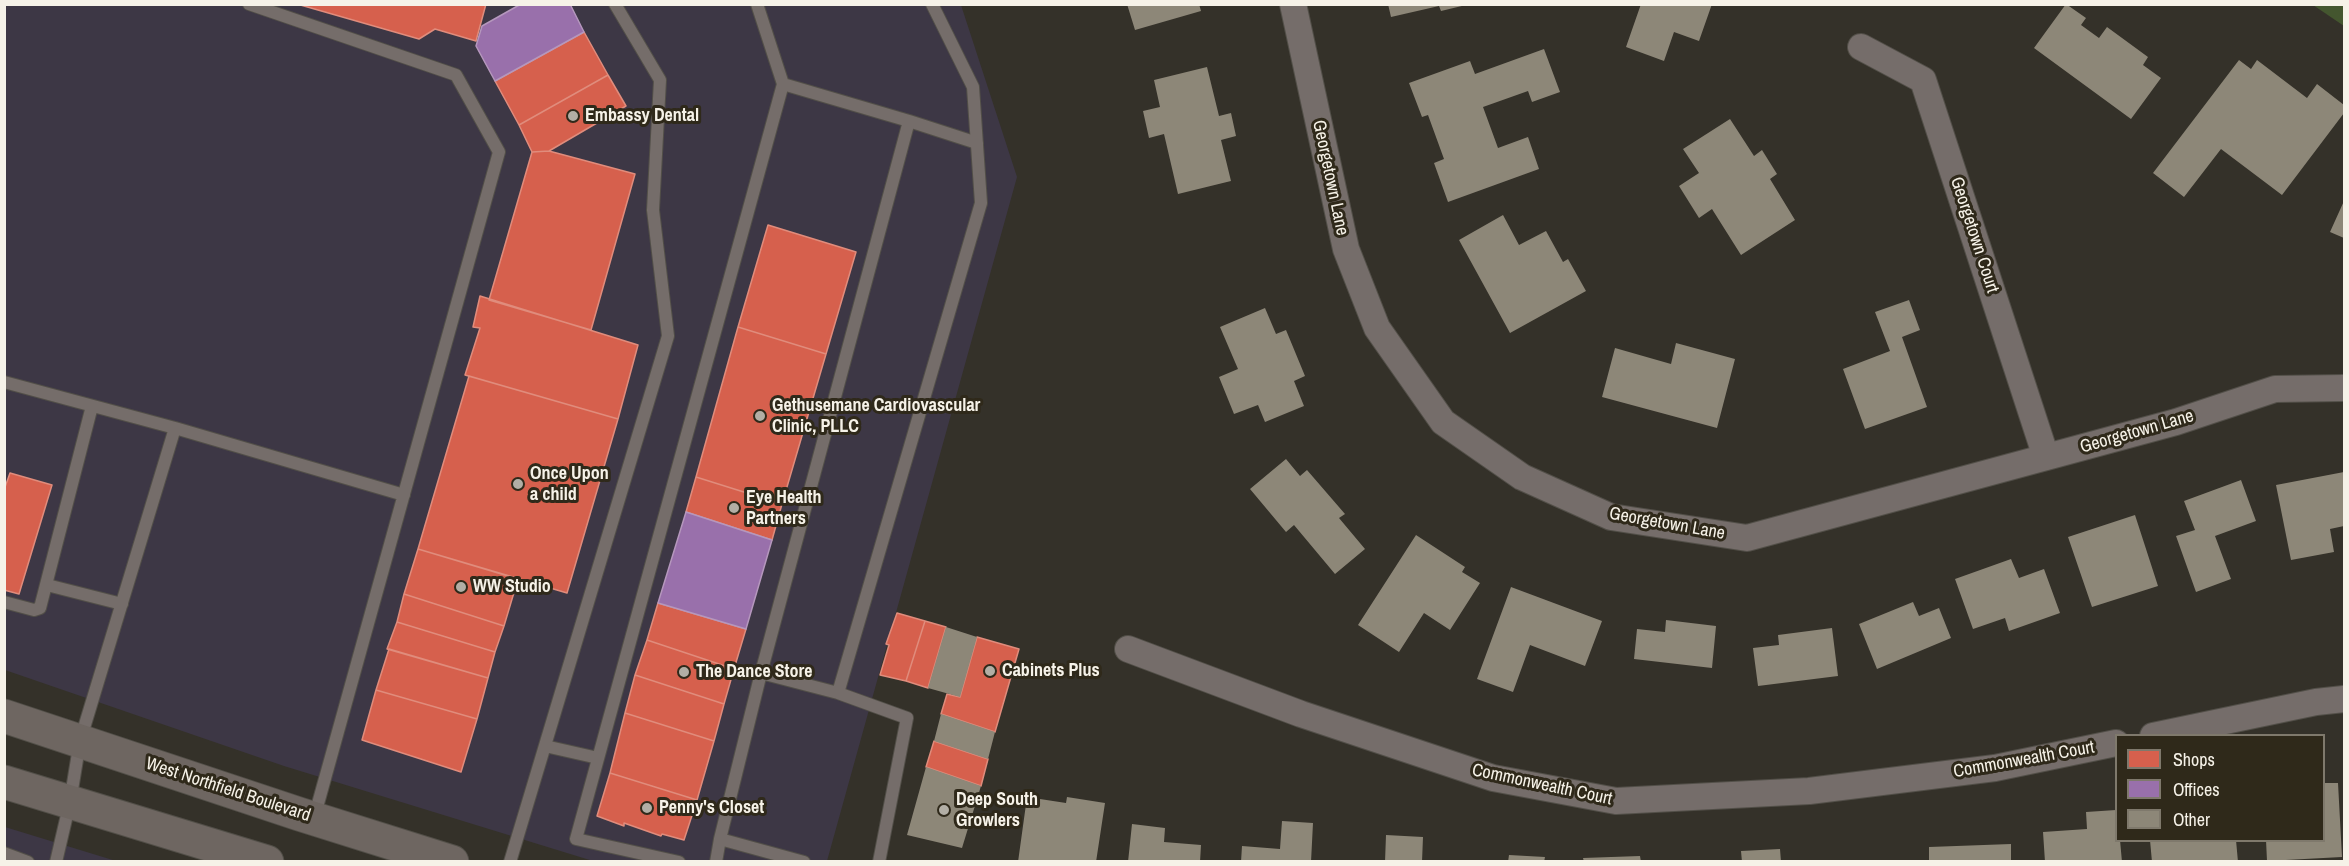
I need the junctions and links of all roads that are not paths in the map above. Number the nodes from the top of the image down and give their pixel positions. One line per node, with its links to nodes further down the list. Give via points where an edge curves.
1 (249, 4): 15 (lane, via 456,75 499,152)
2 (615, 4): 27 (lane, via 660,80 653,210 668,336)
3 (757, 4): 7 (lane)
4 (932, 4): 9 (lane, via 973,87)
5 (1293, 4): 14 (street, Georgetown Lane, via 1346,249 1377,328 1443,422 1522,477 1611,517 1747,538)
6 (1861, 47): 14 (street, Georgetown Court, via 1923,80)
7 (783, 84): 8 (lane); 28 (lane)
8 (909, 121): 9 (lane); 20 (lane)
9 (977, 142): 21 (lane, via 981,203)
10 (4, 382): 12 (lane)
11 (2344, 388): 14 (street, Georgetown Lane, via 2275,390)
12 (93, 406): 13 (lane); 16 (lane)
13 (175, 428): 15 (lane); 18 (lane)
14 (2046, 457)
15 (404, 495): 31 (lane)
16 (47, 585): 17 (lane, via 40,608); 18 (lane)
17 (4, 602)
18 (122, 604): 25 (lane)
19 (1128, 649): 26 (street, Commonwealth Court, via 1301,714 1493,778 1616,801 1821,790 1995,768)
20 (761, 673): 21 (lane); 32 (lane)
21 (838, 693): 42 (lane, via 907,718)
22 (2344, 699): 24 (street)
23 (4, 716): 25 (main road, West Northfield Boulevard)
24 (2158, 734)
25 (80, 741): 30 (lane); 31 (main road, West Northfield Boulevard)
26 (2115, 743)
27 (545, 746): 28 (lane); 38 (lane)
28 (598, 758): 39 (lane, via 576,839)
29 (4, 782): 30 (main road)
30 (70, 802): 35 (lane); 36 (main road)
31 (314, 819): 37 (main road, West Northfield Boulevard)
32 (720, 839): 40 (lane); 41 (lane)
33 (4, 853): 34 (lane)
34 (28, 861)
35 (56, 861)
36 (262, 861)
37 (452, 861)
38 (510, 861)
39 (680, 861)
40 (716, 861)
41 (804, 861)
42 (879, 861)

